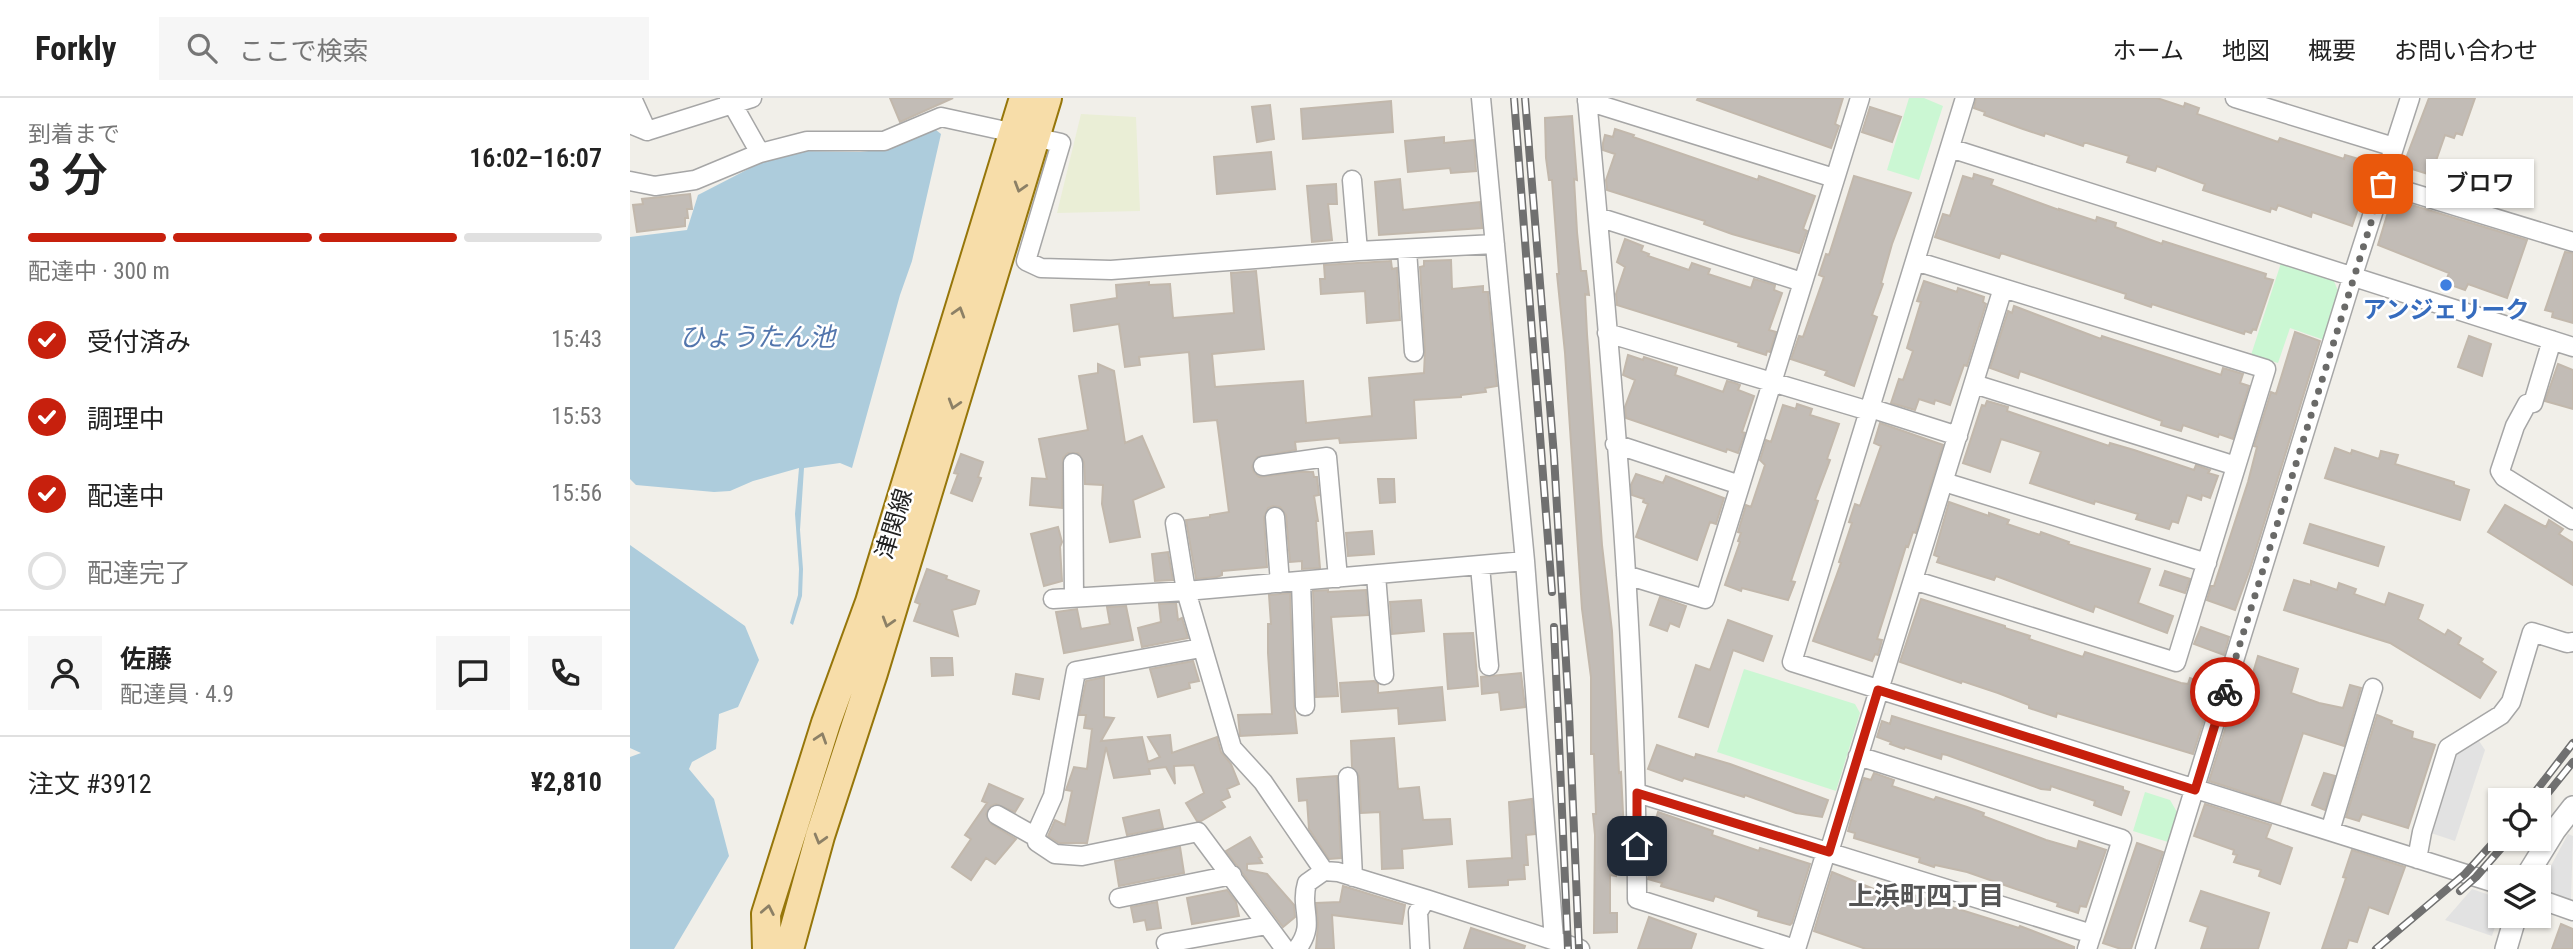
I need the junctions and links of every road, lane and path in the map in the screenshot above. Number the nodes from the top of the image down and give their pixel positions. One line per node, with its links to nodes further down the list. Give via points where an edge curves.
1 (632, 98): 13 (street)
2 (752, 98): 11 (street)
3 (1024, 98): 14 (main road, 津関線)
4 (1047, 98): 14 (main road, 津関線)
5 (1481, 98): 24 (street)
6 (1860, 98): 18 (street)
7 (2235, 98): 15 (street)
8 (2410, 98): 15 (street)
9 (1587, 99): 18 (street); 22 (street)
10 (1958, 100): 16 (street)
11 (731, 101): 13 (street); 17 (street)
12 (630, 124): 13 (street)
13 (647, 131)
14 (1025, 135): 17 (street, via 941,117 884,141 807,141); 26 (street, via 1061,143 1026,261 1041,268 1111,270); 92 (main road, 津関線, one-way to 14, via 766,914 826,723); 93 (main road, 津関線, one-way to 93, via 873,673)
15 (2394, 147): 21 (street)
16 (1950, 148): 27 (street); 28 (street)
17 (760, 153): 20 (street, via 695,180 655,186)
18 (1834, 178): 29 (street)
19 (1352, 180): 26 (street)
20 (630, 181)
21 (2383, 184): 23 (street); 28 (street)
22 (1598, 217): 29 (street); 31 (street)
23 (2573, 242)
24 (1495, 244): 25 (street); 48 (street)
25 (1407, 250): 26 (street); 34 (street)
26 (1358, 251)
27 (1915, 261): 30 (street); 37 (street)
28 (2353, 275): 32 (street); 69 (street)
29 (1802, 282): 35 (street)
30 (2003, 288): 36 (street); 42 (street, via 2266,369)
31 (1607, 333): 35 (street); 39 (street)
32 (2552, 340): 33 (street); 46 (street, via 2533,403 2515,426 2501,471)
33 (2573, 347)
34 (1414, 352)
35 (1773, 383): 37 (street); 44 (street)
36 (1974, 384): 38 (street); 42 (street)
37 (1870, 410): 38 (street); 65 (street, via 1792,662)
38 (1958, 436): 43 (street)
39 (1615, 444): 44 (street); 52 (street)
40 (1073, 463): 58 (street)
41 (1263, 466): 53 (street, via 1327,457)
42 (2236, 466): 49 (street)
43 (1944, 482): 49 (street); 54 (street)
44 (1740, 485): 52 (street, via 1705,600)
45 (1275, 517): 56 (street)
46 (2573, 520)
47 (1175, 523): 57 (street)
48 (1525, 562): 50 (street); 88 (street)
49 (2207, 563): 54 (street, via 2176,662)
50 (1480, 566): 51 (street); 62 (street)
51 (1376, 575): 53 (street); 63 (street)
52 (1626, 575): 70 (street)
53 (1338, 578): 55 (street)
54 (1913, 580): 65 (street)
55 (1301, 581): 56 (street); 66 (street)
56 (1280, 583): 57 (street)
57 (1186, 592): 58 (street); 61 (street)
58 (1074, 598): 59 (street)
59 (1053, 599)
60 (2573, 642): 76 (street, via 2532,632 2505,712 2448,748)
61 (1201, 648): 74 (street, via 1076,671 1053,796); 78 (street, via 1232,748 1263,782)
62 (1489, 666)
63 (1384, 675)
64 (2373, 688): 73 (street)
65 (1878, 690): 67 (street); 69 (street)
66 (1304, 706)
67 (1858, 756): 75 (street); 89 (street, via 2122,839)
68 (1348, 777): 80 (street)
69 (2195, 790): 73 (street); 99 (street)
70 (1637, 793): 75 (street); 91 (street, via 1637,899)
71 (2573, 807): 77 (street)
72 (997, 815): 74 (street)
73 (2330, 831): 76 (street)
74 (1036, 837): 79 (street, via 1055,855 1082,856 1198,832)
75 (1828, 852): 89 (street); 98 (street)
76 (2417, 859): 81 (street)
77 (2533, 865)
78 (1324, 871): 80 (street); 95 (street, via 1307,883 1304,891 1308,931)
79 (1232, 875): 82 (street); 86 (street)
80 (1353, 877): 83 (street)
81 (2488, 881)
82 (1119, 898)
83 (1426, 899): 88 (street); 96 (street, via 1418,912)
84 (2551, 903): 85 (street)
85 (2573, 911)
86 (1267, 925): 90 (street); 94 (street)
87 (2512, 928): 100 (street)
88 (1554, 940): 97 (street)
89 (2089, 941)
90 (1167, 943)
91 (1766, 945): 98 (street)
92 (767, 949)
93 (789, 949)
94 (1286, 949)
95 (1297, 949)
96 (1420, 949)
97 (1580, 949)
98 (1795, 949)
99 (2145, 949)
100 (2506, 949)

